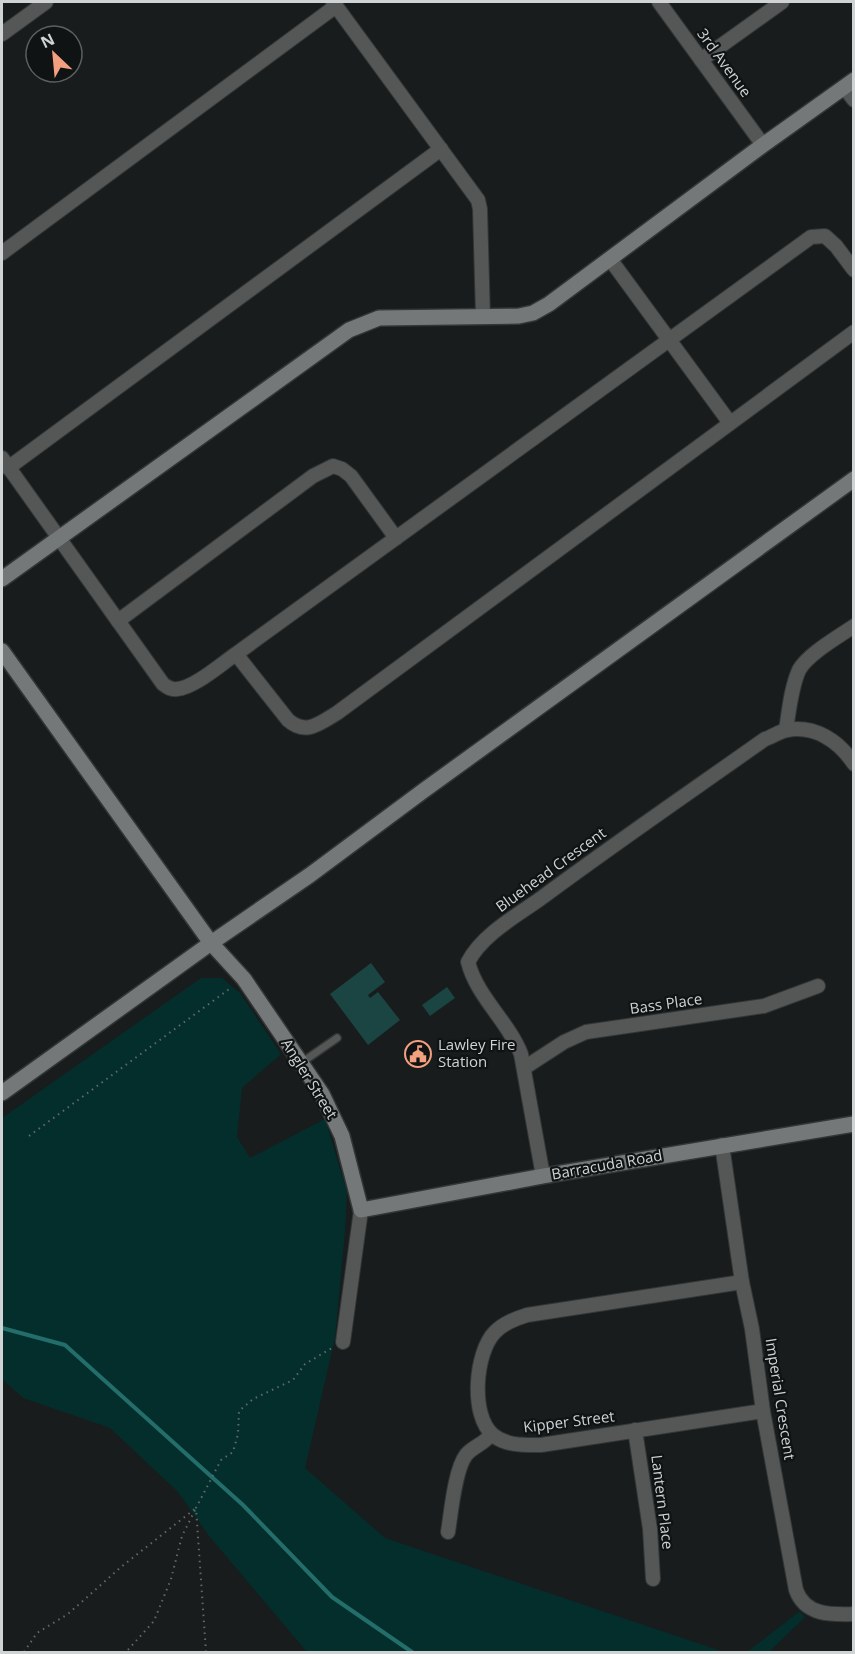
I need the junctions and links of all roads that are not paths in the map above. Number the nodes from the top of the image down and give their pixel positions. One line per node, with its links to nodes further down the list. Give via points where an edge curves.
1 (46, 2): 5 (street)
2 (658, 2): 6 (street, 3rd Avenue)
3 (782, 2): 6 (street)
4 (334, 4): 10 (street); 11 (street)
5 (2, 34)
6 (701, 60): 9 (street, 3rd Avenue)
7 (849, 84): 8 (street); 9 (street)
8 (854, 100)
9 (763, 145): 12 (street)
10 (441, 149): 14 (street, via 478,200); 18 (street)
11 (2, 253)
12 (610, 259): 14 (street, via 533,313); 16 (street)
13 (854, 270): 16 (street, via 825,236 811,237)
14 (483, 317): 21 (street, via 378,318 349,330)
15 (854, 332): 17 (street)
16 (669, 340): 17 (street); 20 (street)
17 (730, 423): 26 (street, via 317,725 296,727 288,720)
18 (5, 463): 21 (street)
19 (854, 479): 29 (street)
20 (396, 538): 23 (street, via 351,476 333,466 313,476); 26 (street)
21 (59, 539): 22 (street); 23 (street)
22 (2, 579)
23 (118, 621): 26 (street, via 163,684 171,689 189,685)
24 (854, 626): 27 (street, via 806,660 799,670)
25 (2, 651): 29 (street, Angler Street)
26 (236, 654)
27 (786, 730): 28 (street, via 822,734 835,742); 33 (street, Bluehead Crescent, via 765,740 597,856 473,952 468,962 472,975 515,1040)
28 (854, 764)
29 (211, 943): 32 (street, Angler Street, via 244,979); 34 (street)
30 (818, 986): 33 (street, Bass Place, via 764,1006 586,1032)
31 (337, 1038): 32 (lane)
32 (301, 1063): 38 (street, Angler Street, via 322,1094 342,1136)
33 (524, 1068): 37 (street, Bluehead Crescent)
34 (2, 1093)
35 (854, 1124): 36 (street, Barracuda Road)
36 (722, 1145): 37 (street, Barracuda Road); 39 (street, Imperial Crescent)
37 (543, 1176): 38 (street, Barracuda Road)
38 (361, 1210): 40 (street, Angler Street)
39 (742, 1282): 41 (street, Imperial Crescent); 43 (street, via 527,1315 506,1323 489,1340 479,1368 477,1401)
40 (343, 1342)
41 (763, 1411): 42 (street, Kipper Street); 46 (street, Imperial Crescent, via 798,1596 811,1609)
42 (635, 1430): 43 (street, Kipper Street, via 525,1446); 45 (street, Lantern Place, via 650,1529)
43 (491, 1434): 44 (street, via 464,1457)
44 (448, 1532)
45 (653, 1579)
46 (854, 1614)

